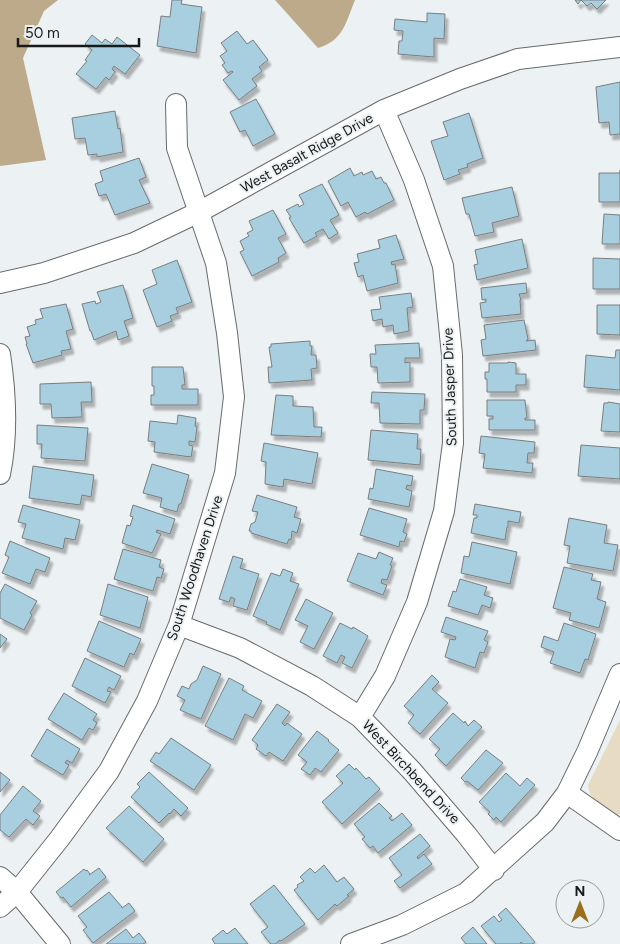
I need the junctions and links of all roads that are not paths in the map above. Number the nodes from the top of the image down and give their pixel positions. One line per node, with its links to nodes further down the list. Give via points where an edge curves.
1 (620, 47): 3 (street, West Basalt Ridge Drive, via 518,58)
2 (176, 104): 4 (street, South Woodhaven Drive, via 177,148)
3 (384, 110): 4 (street, West Basalt Ridge Drive); 10 (street, South Jasper Drive, via 414,180 442,266 452,355 453,443 444,511 416,602 385,676)
4 (199, 212): 5 (street, West Basalt Ridge Drive, via 134,243 44,274); 8 (street, South Woodhaven Drive, via 216,263 234,397 225,473)
5 (0, 283)
6 (0, 354): 7 (street, via 4,382 5,449)
7 (0, 474)
8 (179, 625): 10 (street, West Birchbend Drive, via 240,648 312,686); 15 (street, South Woodhaven Drive, via 147,701 109,771)
9 (620, 674): 11 (street)
10 (360, 717): 13 (street, West Birchbend Drive, via 412,771)
11 (567, 794): 12 (street); 13 (street, via 545,822)
12 (620, 830)
13 (494, 870): 18 (street, via 466,893 402,925)
14 (0, 877): 15 (street)
15 (17, 892): 16 (street, South Woodhaven Drive); 17 (street)
16 (0, 907)
17 (60, 944)
18 (350, 944)

